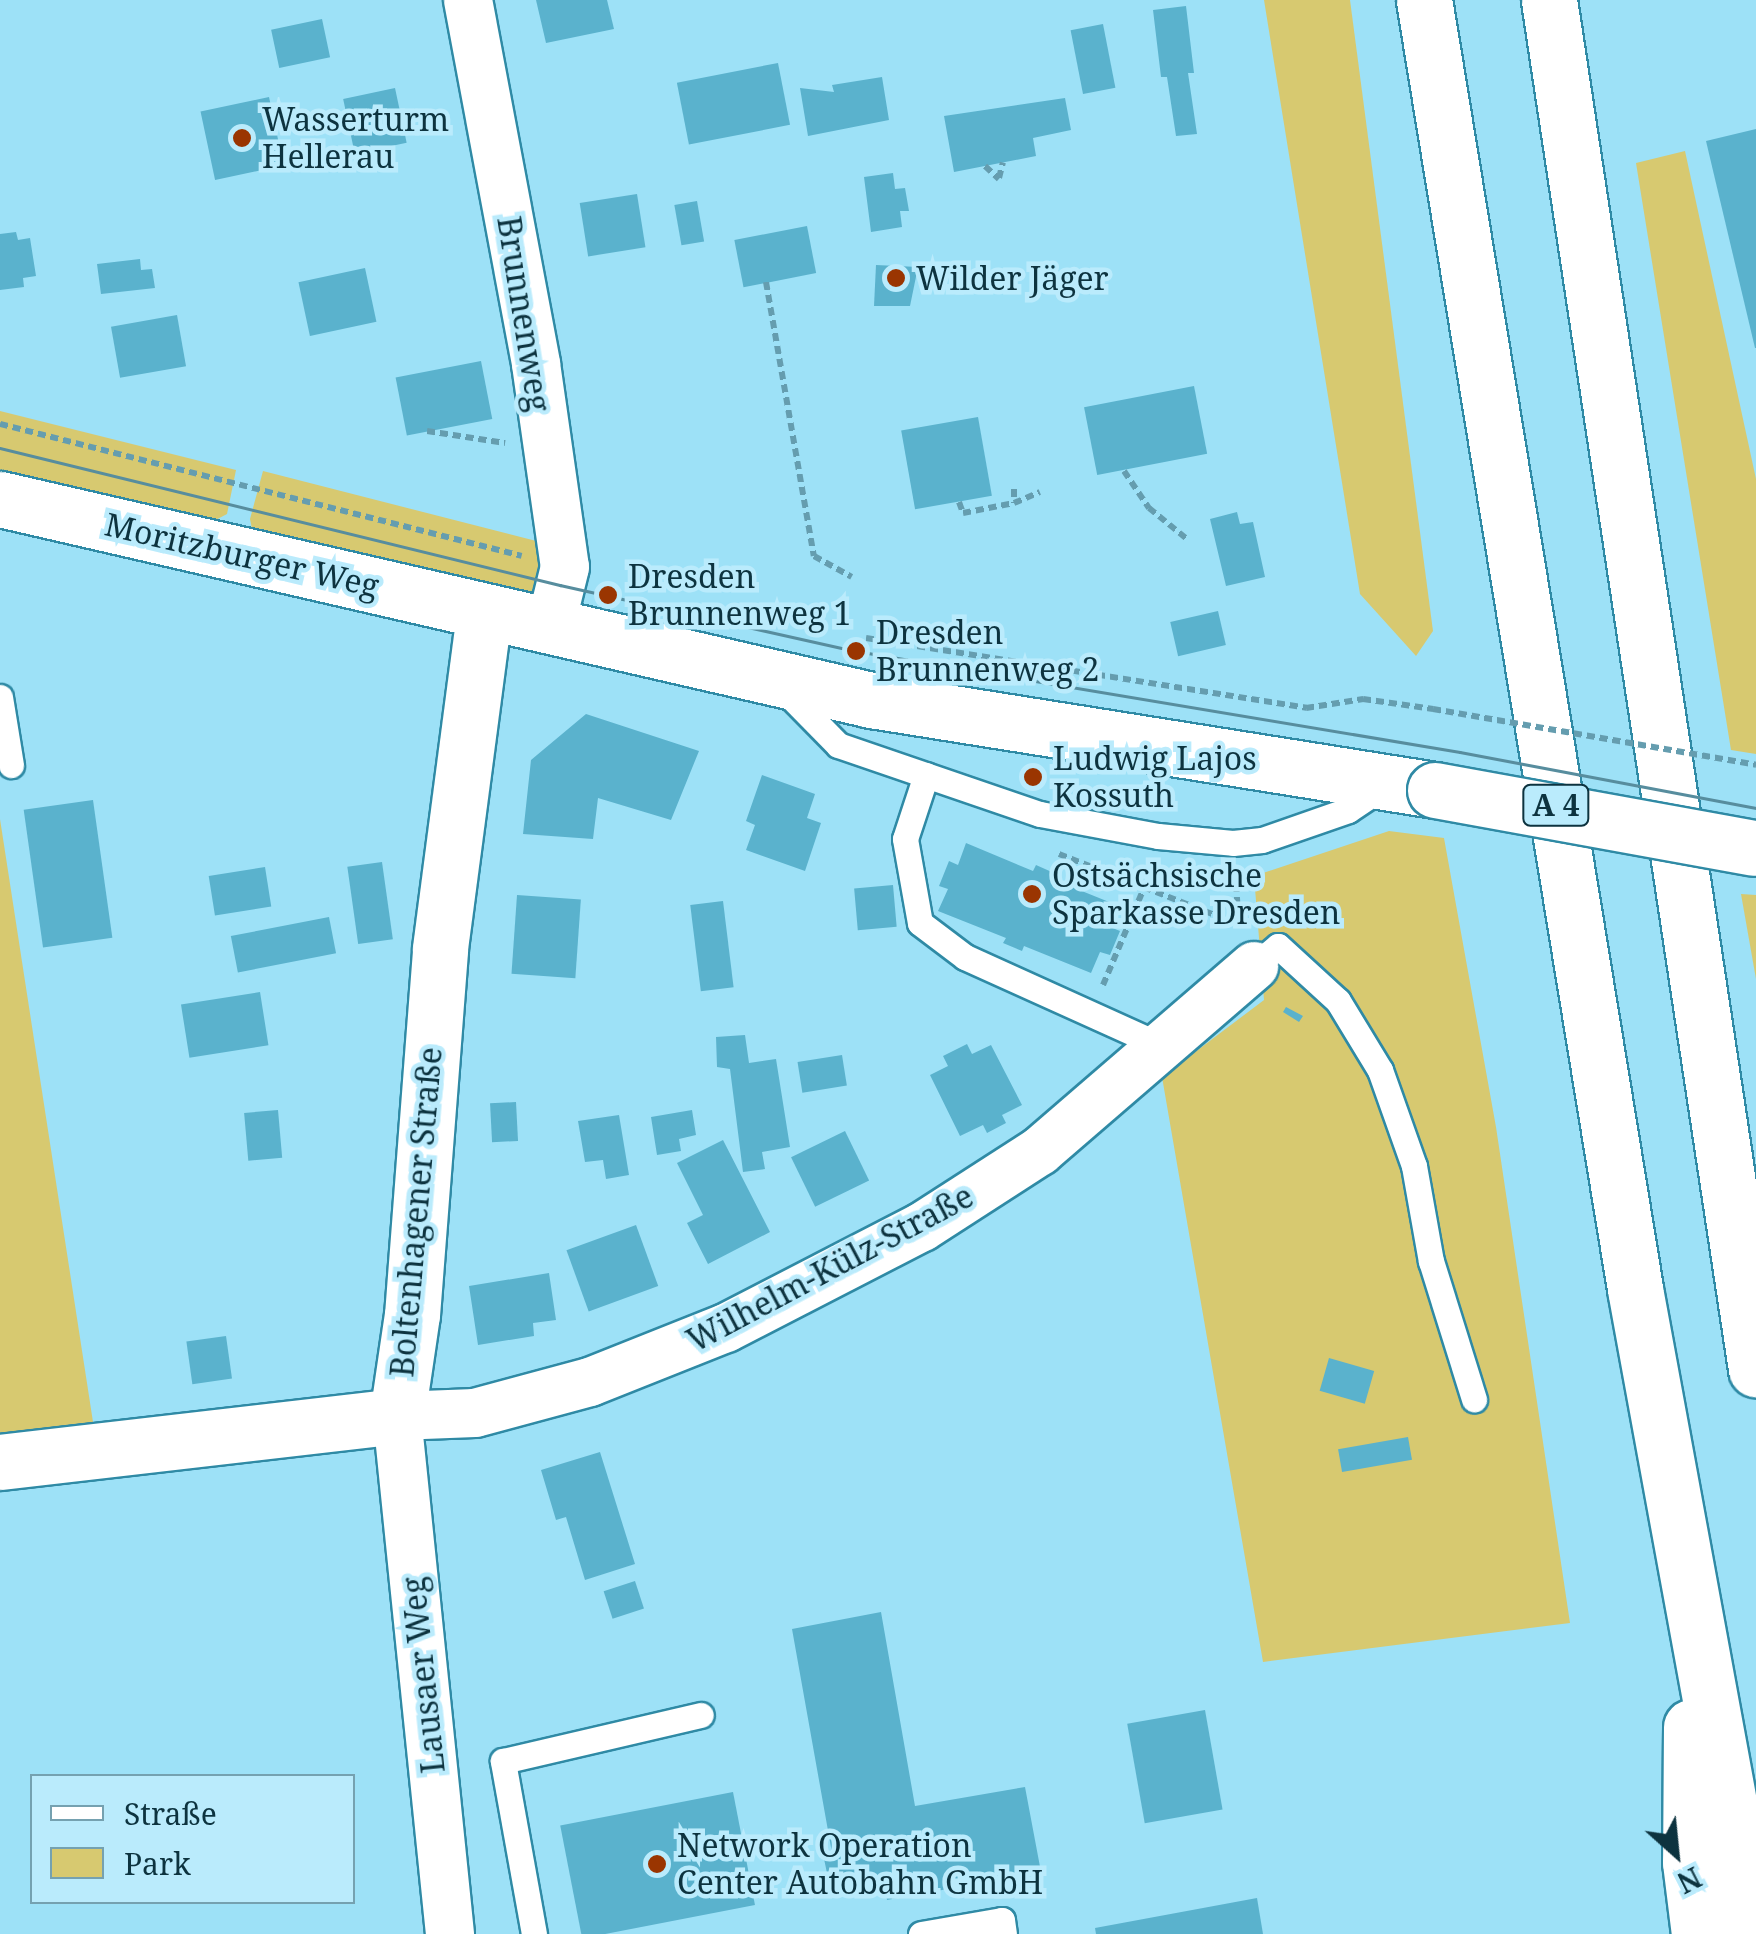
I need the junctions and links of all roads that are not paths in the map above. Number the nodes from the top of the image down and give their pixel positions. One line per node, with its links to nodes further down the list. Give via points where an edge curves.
1 (468, 0): 6 (street, Brunnenweg, via 536,364 564,567)
2 (1424, 0): 19 (main road, A 4)
3 (1549, 0): 15 (main road)
4 (0, 499): 5 (main road, Moritzburger Weg)
5 (484, 612): 6 (main road, Moritzburger Weg); 17 (main road, Boltenhagener Straße, via 440,948 412,1315)
6 (550, 628): 7 (main road, Moritzburger Weg)
7 (773, 679): 10 (lane, via 838,746); 11 (main road, Moritzburger Weg)
8 (0, 697): 9 (lane)
9 (11, 765)
10 (926, 775): 11 (lane, via 1040,814 1232,844 1262,840); 14 (lane, via 905,838 920,923 965,957)
11 (1412, 786): 12 (main road, Moritzburger Weg, bridge)
12 (1755, 848)
13 (1254, 966): 14 (street, Wilhelm-Külz-Straße); 16 (lane, via 1278,946 1338,1000 1380,1070 1414,1166 1431,1261)
14 (1157, 1048): 17 (street, Wilhelm-Külz-Straße, via 1040,1150 996,1179 922,1227 726,1328 590,1382 475,1412)
15 (1756, 1369)
16 (1474, 1399)
17 (396, 1416): 18 (main road, Boltenhagener Straße); 21 (street, Lausaer Weg)
18 (0, 1462)
19 (1692, 1609): 25 (main road, via 1690,1862); 26 (main road, A 4)
20 (701, 1715): 22 (lane, via 503,1761)
21 (450, 1934)
22 (534, 1934)
23 (921, 1934): 24 (lane, via 1002,1920)
24 (1004, 1934)
25 (1699, 1934)
26 (1753, 1934)

